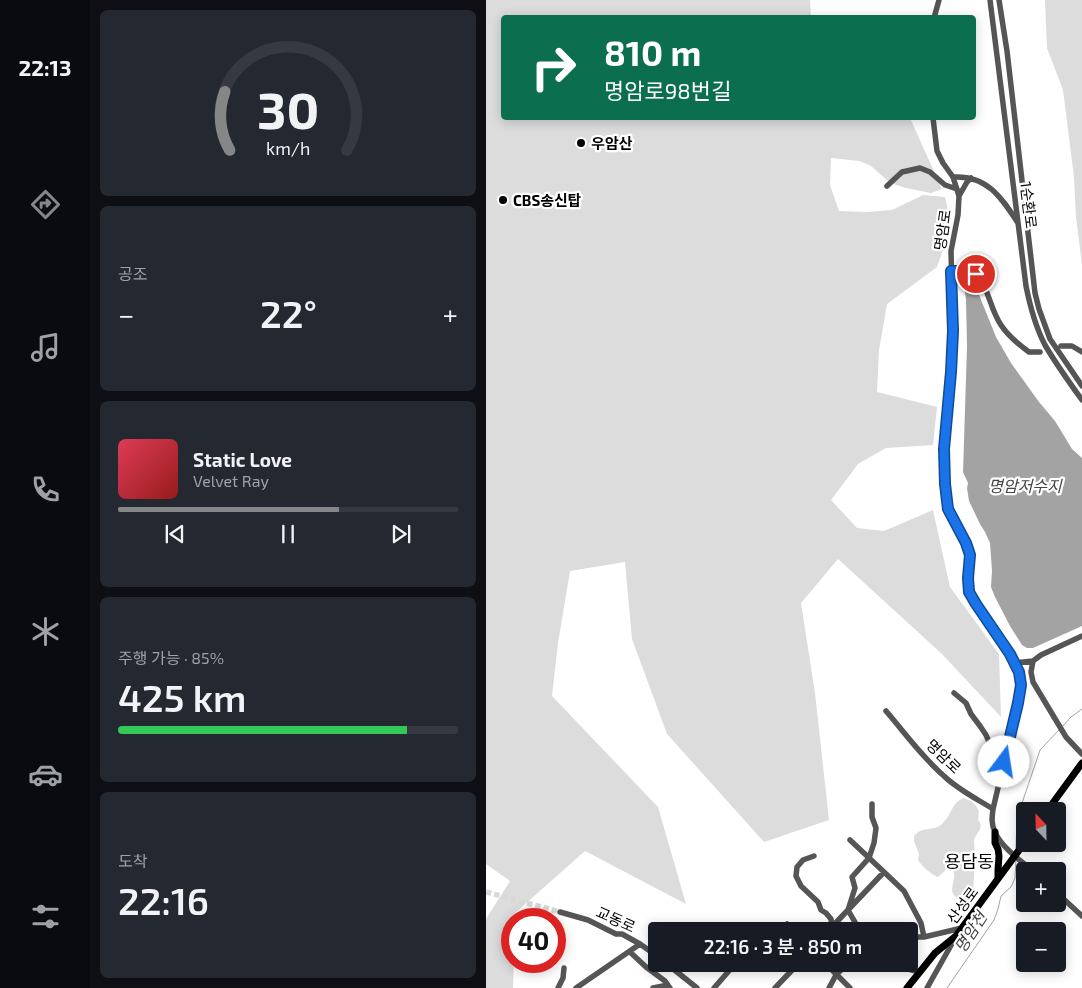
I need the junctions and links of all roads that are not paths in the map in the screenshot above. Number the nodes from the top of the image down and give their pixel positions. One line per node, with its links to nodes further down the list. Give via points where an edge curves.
1 (939, 0): 4 (street)
2 (990, 0): 10 (street, 1순환로)
3 (1001, 0): 15 (street, 1순환로, via 1035,293 1050,338)
4 (935, 15)
5 (933, 120): 6 (street, 명암로, via 937,151)
6 (953, 177): 7 (street); 9 (street, 명암로)
7 (971, 178): 9 (street); 10 (street, via 989,186 1004,200)
8 (887, 186): 9 (street, via 902,172 920,168)
9 (958, 193): 11 (street, 명암로)
10 (1019, 225): 16 (street, 1순환로, via 1026,286 1035,322 1045,345)
11 (951, 271): 13 (street, via 976,274 999,323 1028,352); 19 (street, 명암로, via 953,331 944,449 948,509 970,555 969,592)
12 (1062, 346): 14 (street, via 1072,346)
13 (1040, 352)
14 (1082, 352)
15 (1081, 384)
16 (1082, 400)
17 (1082, 636): 18 (street)
18 (1033, 661): 19 (street); 22 (street, via 1031,672 1034,682 1066,737)
19 (1015, 663): 23 (street, 명암로, via 1021,685)
20 (954, 693): 23 (street, via 966,703 995,756)
21 (886, 711): 27 (street, 명암로, via 945,778)
22 (1082, 754)
23 (1004, 762): 27 (street, 명암로)
24 (1082, 763): 25 (main road)
25 (1054, 802)
26 (872, 804): 33 (street, via 876,828)
27 (993, 809): 28 (street, 명암로)
28 (995, 832): 32 (street); 36 (main road)
29 (850, 840): 33 (street)
30 (1018, 852): 32 (main road, 산성로)
31 (814, 856): 41 (street, via 797,866 796,876)
32 (1015, 856): 34 (street); 36 (main road, 산성로)
33 (869, 858): 35 (street); 38 (street, via 852,877 855,888)
34 (1022, 862)
35 (884, 872): 38 (street); 47 (street, via 904,890 921,923)
36 (998, 878): 44 (main road, 산성로)
37 (1066, 901): 40 (street)
38 (848, 910): 42 (street); 43 (street)
39 (566, 914): 48 (street, 교동로, via 588,920)
40 (1082, 916)
41 (831, 922)
42 (837, 922)
43 (855, 922)
44 (962, 928): 45 (main road, 산성로); 47 (street)
45 (956, 936): 54 (main road, via 935,953); 67 (street, 산성로)
46 (918, 937): 47 (street)
47 (924, 937)
48 (640, 944): 49 (street, 교동로); 50 (street)
49 (648, 950)
50 (630, 952): 57 (street); 59 (street)
51 (677, 972): 61 (street)
52 (728, 972): 62 (street)
53 (790, 972): 63 (street)
54 (920, 972): 66 (main road)
55 (564, 973): 58 (street)
56 (836, 974): 64 (street); 65 (street)
57 (669, 986): 60 (street)
58 (558, 988)
59 (576, 988)
60 (653, 988)
61 (697, 988)
62 (714, 988)
63 (775, 988)
64 (829, 988)
65 (850, 988)
66 (907, 988)
67 (927, 988)

